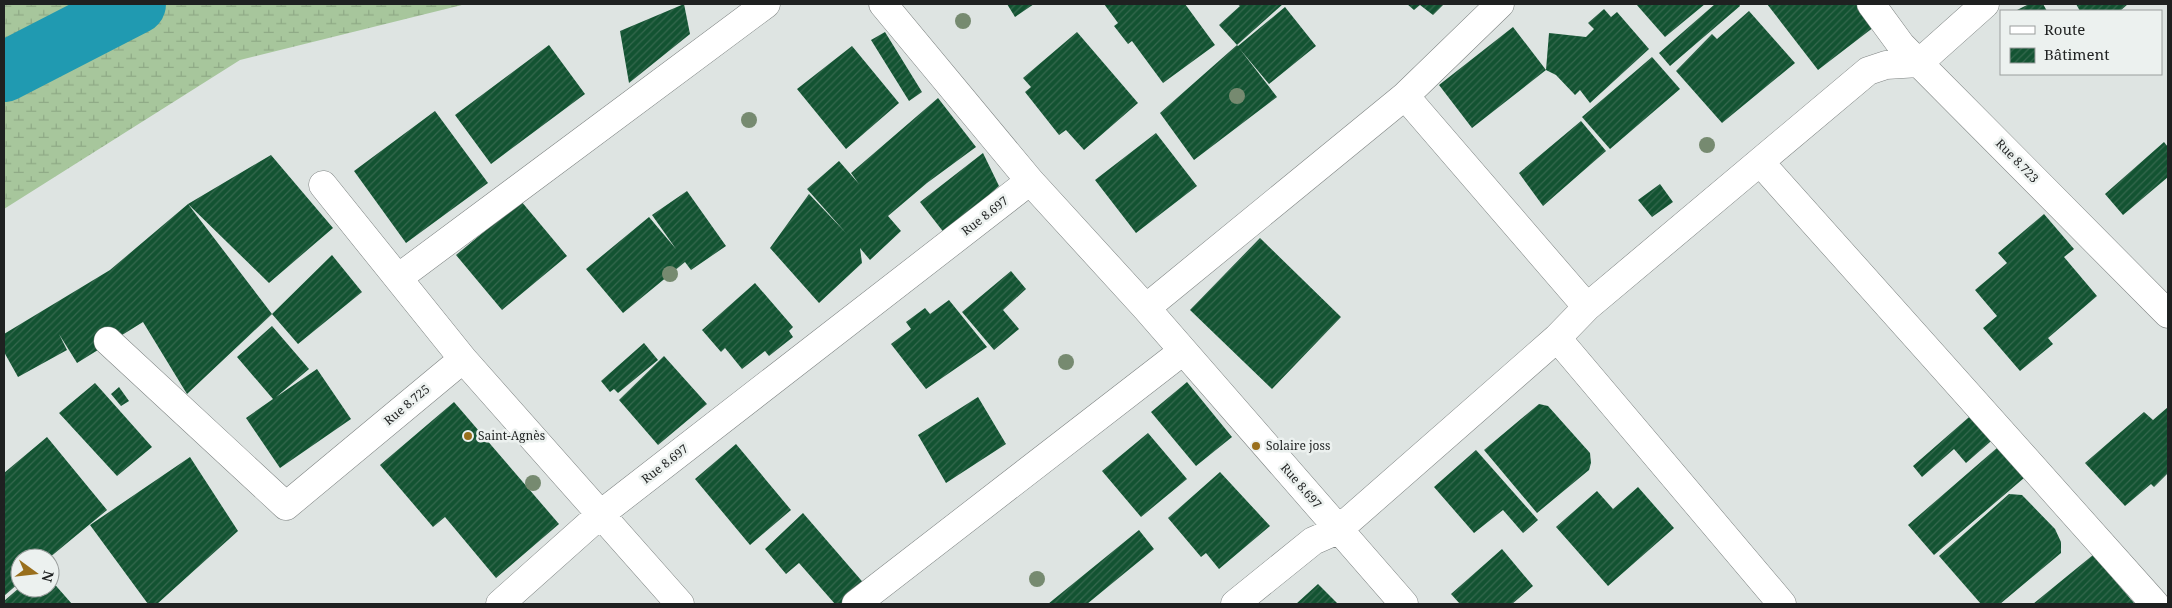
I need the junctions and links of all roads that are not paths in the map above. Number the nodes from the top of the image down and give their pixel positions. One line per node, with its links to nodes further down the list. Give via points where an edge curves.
1 (766, 4): 11 (street)
2 (884, 4): 9 (street)
3 (1500, 4): 7 (street)
4 (1871, 4): 6 (street, Rue 8.723, via 1901,45)
5 (1985, 4): 6 (street)
6 (1919, 63): 8 (street, via 1886,65 1868,71); 14 (street, Rue 8.723)
7 (1405, 96): 12 (street); 13 (street)
8 (1760, 162): 12 (street); 27 (street)
9 (1030, 181): 13 (street, Rue 8.697); 19 (street, Rue 8.697)
10 (323, 185): 11 (street)
11 (398, 278): 18 (street)
12 (1587, 307): 15 (street)
13 (1146, 308): 17 (street, Rue 8.697)
14 (2168, 314)
15 (1557, 338): 20 (street); 26 (street)
16 (108, 340): 18 (street, Rue 8.725, via 286,506)
17 (1184, 351): 20 (street, Rue 8.697); 23 (street)
18 (463, 359): 19 (street)
19 (602, 513): 21 (street, Rue 8.697); 22 (street)
20 (1338, 530): 24 (street, via 1313,541); 25 (street, Rue 8.697)
21 (500, 604)
22 (680, 604)
23 (856, 604)
24 (1235, 604)
25 (1404, 604)
26 (1782, 604)
27 (2155, 604)

